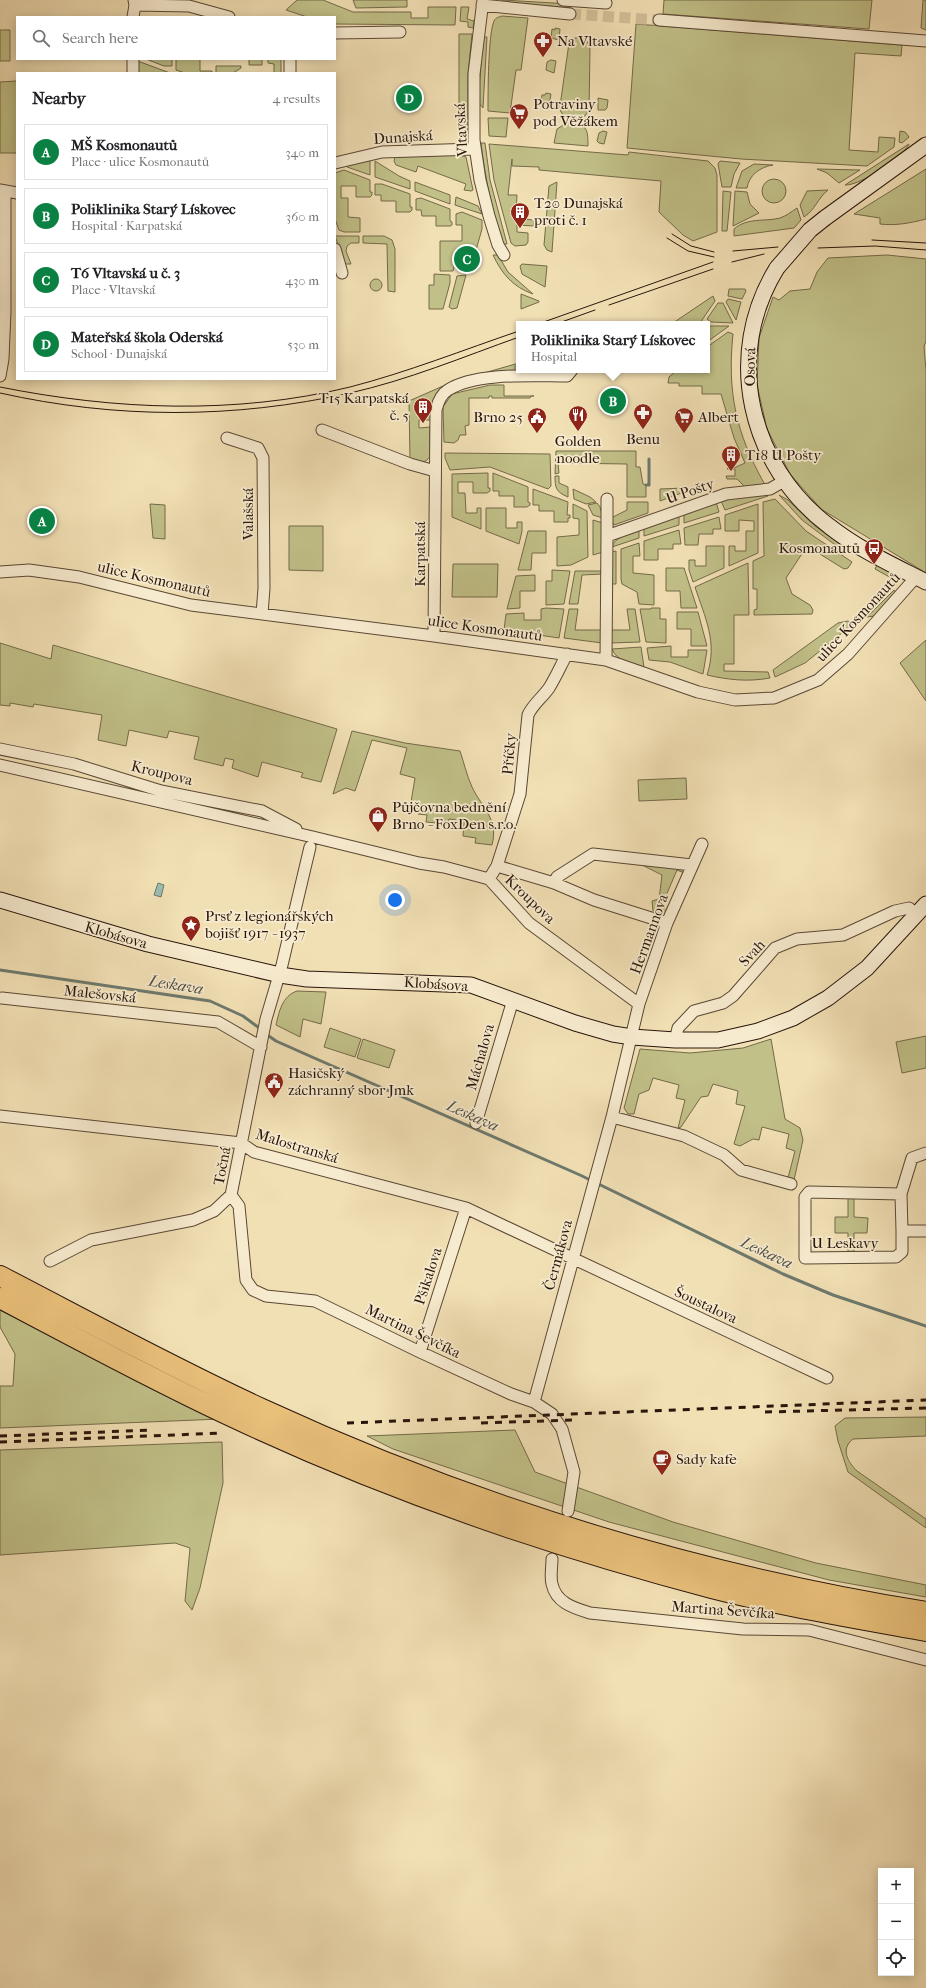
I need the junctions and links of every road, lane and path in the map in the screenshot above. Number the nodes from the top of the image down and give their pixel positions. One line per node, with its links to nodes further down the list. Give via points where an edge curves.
1 (563, 0): 2 (street)
2 (593, 1): 5 (street)
3 (482, 2): 6 (street); 18 (street, Vltavská, via 474,74)
4 (134, 3): 7 (street); 8 (street, via 188,6)
5 (606, 3)
6 (570, 14)
7 (133, 16)
8 (225, 16)
9 (659, 20): 12 (street)
10 (400, 32): 11 (street)
11 (336, 33)
12 (926, 41)
13 (132, 60): 15 (street)
14 (290, 60): 16 (street)
15 (133, 72)
16 (290, 72)
17 (926, 145): 30 (street, Osová, bridge, via 810,230 777,268 770,280 756,314 749,346 748,368 753,413 772,463)
18 (475, 149): 19 (street, Dunajská, via 387,152); 23 (street, Vltavská, via 489,216)
19 (336, 163)
20 (2, 190): 21 (street); 26 (street, via 5,312)
21 (16, 192)
22 (336, 252): 24 (street)
23 (504, 255)
24 (342, 273)
25 (570, 373): 29 (street, Karpatská, via 567,376 479,378 447,390 436,410)
26 (0, 376)
27 (322, 430): 29 (street)
28 (227, 438): 35 (street, Valašská, via 258,448 263,458)
29 (435, 471): 36 (street, Karpatská)
30 (784, 482): 32 (street, U Pošty, via 770,489 726,494); 34 (street, Osová, via 828,526 854,544)
31 (606, 500): 32 (street)
32 (607, 536): 38 (street)
33 (0, 572): 35 (street, ulice Kosmonautů, via 29,570 79,577 191,605)
34 (921, 580): 38 (street, ulice Kosmonautů, via 848,654 818,680 774,698 735,700 698,692)
35 (262, 614): 36 (street, ulice Kosmonautů)
36 (434, 636): 37 (street, ulice Kosmonautů)
37 (567, 654): 38 (street, ulice Kosmonautů); 44 (street, Příčky, via 549,688 532,706 528,715 520,794)
38 (606, 660)
39 (0, 749): 41 (street, Kroupova, via 74,764 161,791 262,811)
40 (0, 765): 41 (street, Kroupova)
41 (311, 842): 45 (street, Kroupova, via 444,867); 50 (street)
42 (702, 844): 43 (street, Hermannova)
43 (692, 865): 46 (street, via 593,854 557,877); 49 (street, Hermannova)
44 (497, 866): 45 (street, Příčky); 46 (street)
45 (489, 879): 53 (street, Kroupova, via 529,923)
46 (554, 883): 49 (street, via 594,900)
47 (0, 900): 50 (street, Klobásova, via 148,944)
48 (921, 909): 55 (street, Klobásova, via 867,968 828,998 793,1018 758,1031 718,1040); 55 (street, Svah, via 895,911 843,935 797,939 775,948 723,1004 694,1011 678,1028)
49 (667, 923): 53 (street, Hermannova)
50 (280, 975): 52 (street, Klobásova, via 307,979 471,986); 56 (street, Točná)
51 (2, 998): 56 (street, Malešovská, via 218,1022)
52 (513, 1000): 54 (street, Klobásova, via 575,1023); 59 (street, Máchalova)
53 (639, 1004): 54 (street, Hermannova)
54 (632, 1037): 55 (street, Klobásova); 58 (street, Čermákova)
55 (675, 1040)
56 (261, 1044): 60 (street, Točná)
57 (0, 1116): 60 (street, Malostranská)
58 (612, 1117): 62 (street, via 684,1136 724,1155 741,1170); 68 (street, Čermákova)
59 (476, 1123)
60 (242, 1143): 64 (street, Točná); 65 (street, Malostranská, via 254,1152)
61 (926, 1154): 63 (street, U Leskavy, via 912,1158)
62 (791, 1184)
63 (901, 1194): 66 (street, U Leskavy); 66 (street, U Leskavy, via 809,1192 805,1196 805,1258 896,1257 902,1252)
64 (231, 1195): 69 (street, Točná, via 214,1211 193,1220 91,1240); 72 (street, Martina Ševčíka, via 239,1206 246,1280 253,1290 266,1296 315,1301)
65 (466, 1208): 68 (street, Malostranská); 72 (street, Pšikalova)
66 (902, 1230): 67 (street)
67 (926, 1231)
68 (572, 1259): 73 (street, Šoustalova); 74 (street, Čermákova)
69 (50, 1261)
70 (0, 1276): 77 (highway, via 188,1374 263,1409 482,1499 630,1546 802,1589)
71 (0, 1298): 78 (highway, via 236,1418 402,1489 472,1515 632,1566 713,1588 796,1607)
72 (420, 1352): 74 (street, Martina Ševčíka)
73 (827, 1378)
74 (534, 1402): 75 (street, Martina Ševčíka, via 552,1414 562,1429 574,1472)
75 (568, 1511)
76 (552, 1560): 79 (street, Martina Ševčíka, via 552,1585 561,1601 590,1613 744,1629 809,1630)
77 (926, 1612)
78 (926, 1631)
79 (926, 1660)

